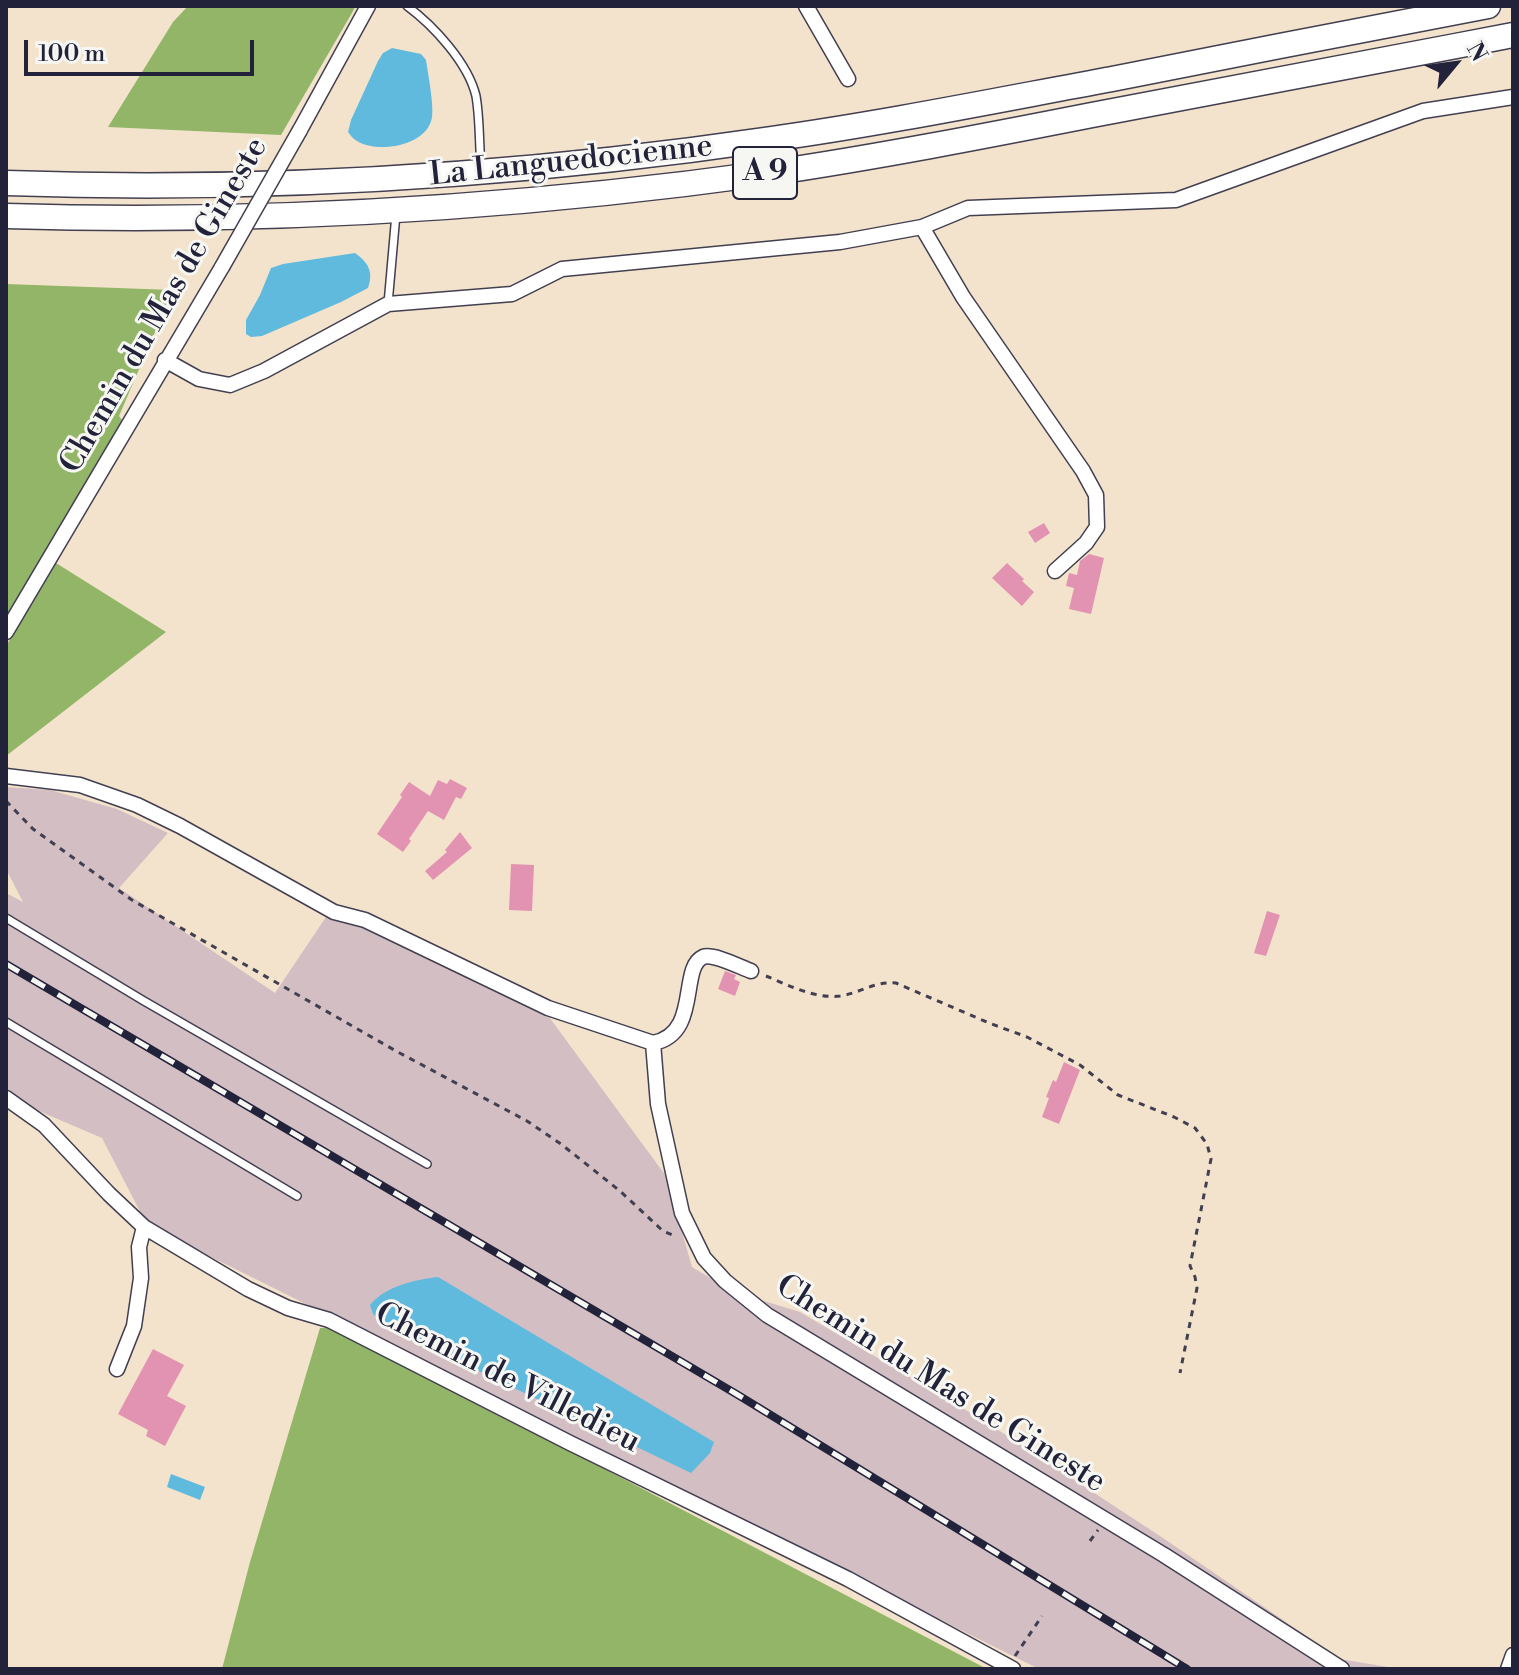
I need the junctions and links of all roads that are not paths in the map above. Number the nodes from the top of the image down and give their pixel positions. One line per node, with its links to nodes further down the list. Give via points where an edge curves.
1 (368, 6): 14 (street, Chemin du Mas de Gineste, bridge)
2 (407, 6): 8 (lane, via 430,25 471,81)
3 (806, 6): 6 (street)
4 (1488, 6): 8 (highway, La Languedocienne / A 9, via 858,126 695,150)
5 (1513, 35): 10 (highway, La Languedocienne / A 9, via 834,163 547,200)
6 (848, 79)
7 (1513, 97): 12 (street, via 1423,111 1176,200 968,208)
8 (482, 172): 9 (highway, La Languedocienne / A 9, via 201,185)
9 (6, 183)
10 (396, 211): 11 (highway, La Languedocienne / A 9, via 179,218); 13 (lane)
11 (6, 216)
12 (922, 227): 13 (street, via 840,242 562,269 512,294); 15 (street, via 1096,495 1097,527)
13 (388, 304): 14 (street, via 230,385 199,379)
14 (165, 360): 16 (street, Chemin du Mas de Gineste)
15 (1055, 571)
16 (6, 632)
17 (6, 776): 21 (street, via 80,785 137,805 334,912 365,920 548,1008)
18 (6, 918): 23 (lane)
19 (751, 971): 21 (street, via 703,957 695,965 676,1031)
20 (6, 1022): 24 (lane)
21 (653, 1043): 29 (street, Chemin du Mas de Gineste, via 658,1104 682,1213 704,1258 725,1281 767,1315)
22 (6, 1098): 25 (street, Chemin de Villedieu, via 44,1125)
23 (427, 1164)
24 (297, 1196)
25 (144, 1227): 26 (street, via 134,1326); 28 (street, Chemin de Villedieu, via 248,1289 329,1320 848,1579)
26 (117, 1369)
27 (1513, 1655): 30 (street)
28 (1010, 1668)
29 (1342, 1669)
30 (1508, 1669)

